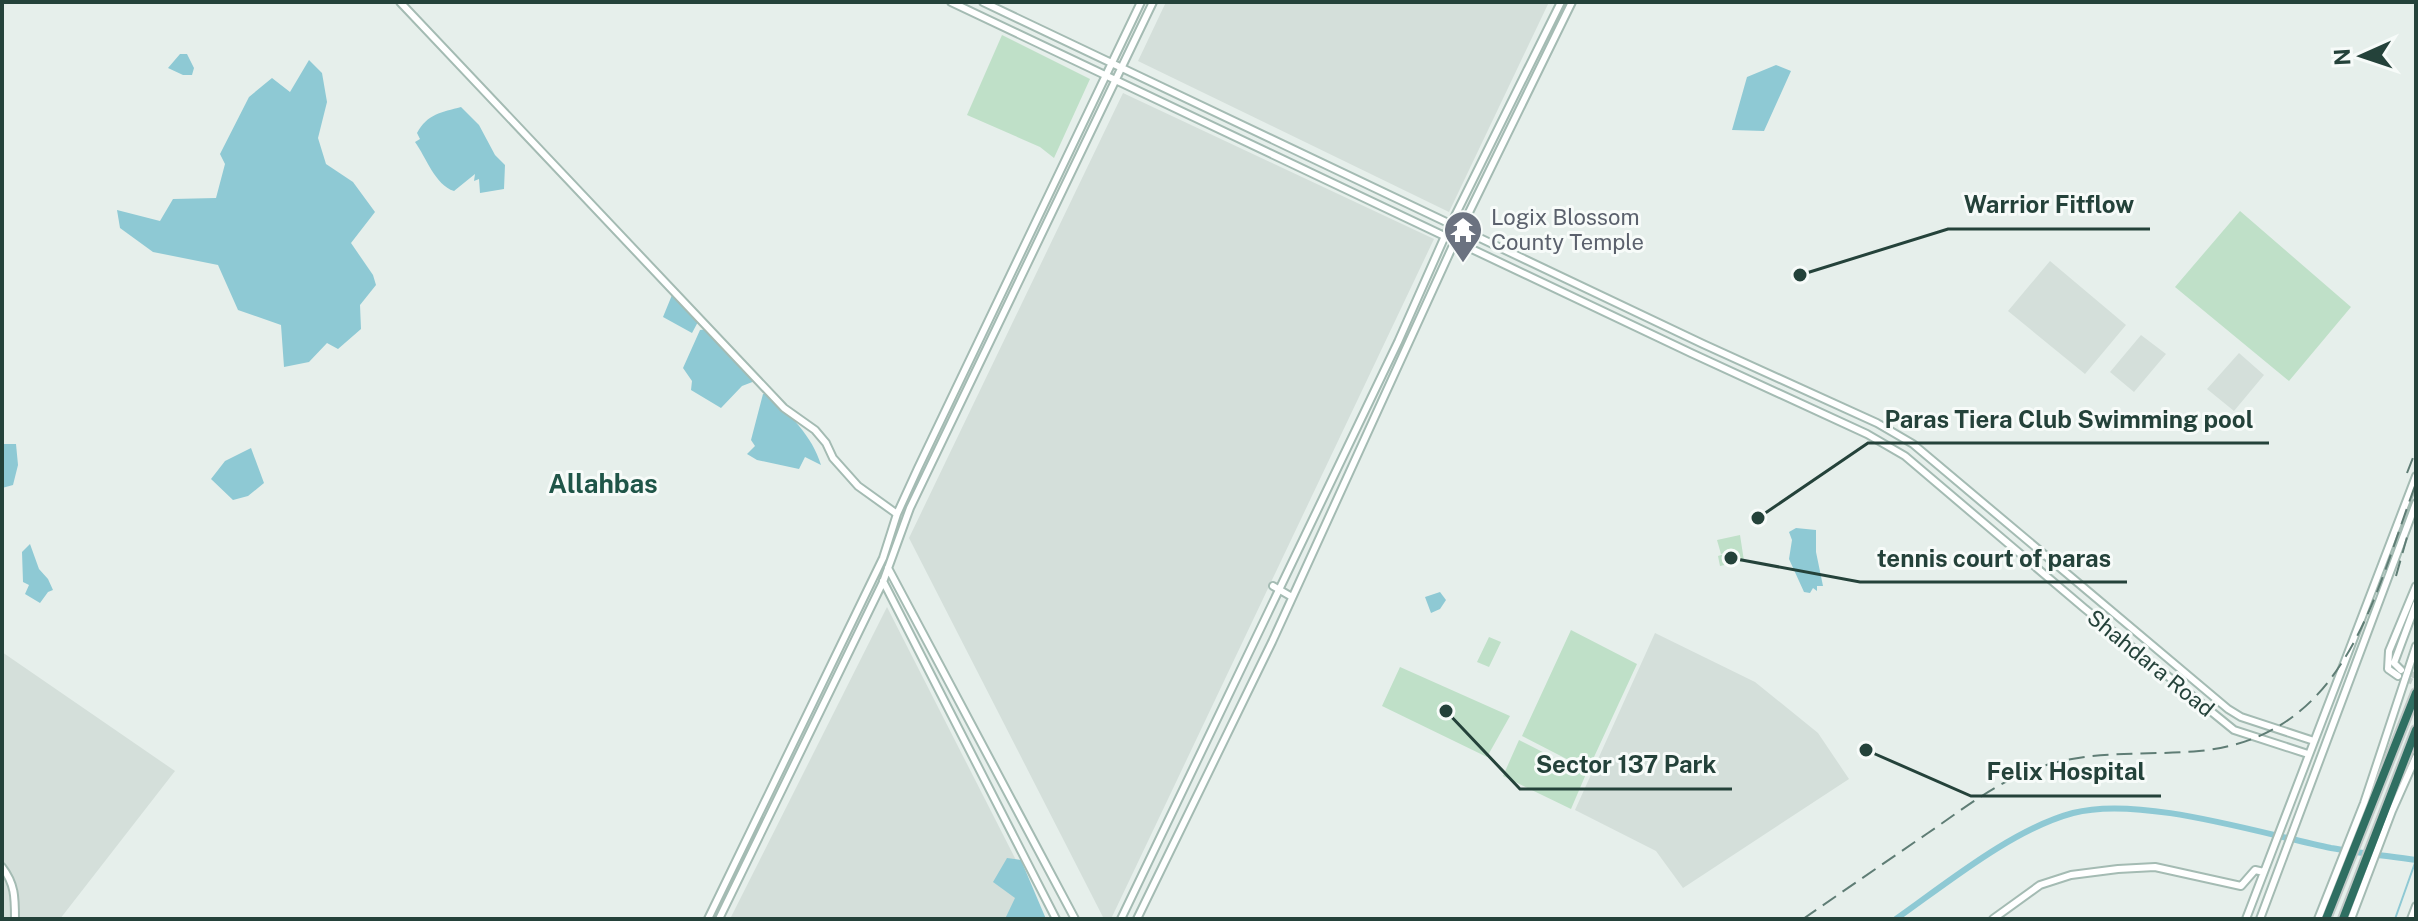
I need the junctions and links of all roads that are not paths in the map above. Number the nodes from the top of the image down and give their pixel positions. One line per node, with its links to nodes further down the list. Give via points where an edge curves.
1 (400, 2): 18 (street, via 788,412 815,430 849,476)
2 (951, 2): 10 (street, Shahdara Road)
3 (983, 2): 8 (street, Shahdara Road)
4 (1141, 2): 8 (street)
5 (1153, 2): 9 (street)
6 (1561, 2): 12 (street)
7 (1572, 2): 13 (street)
8 (1112, 63): 9 (street, Shahdara Road); 10 (street)
9 (1121, 67): 11 (street); 12 (street, Shahdara Road)
10 (1106, 75): 11 (street, Shahdara Road); 18 (street)
11 (1115, 80): 14 (street, Shahdara Road); 22 (street, via 910,508)
12 (1451, 224): 13 (street, Shahdara Road); 14 (street)
13 (1461, 228): 15 (street); 32 (street, Shahdara Road, via 1913,444 2228,709)
14 (1445, 236): 15 (street, Shahdara Road); 26 (street)
15 (1455, 241): 27 (street); 33 (street, Shahdara Road, via 1905,456 2234,730)
16 (2416, 476): 32 (street)
17 (2415, 508): 19 (street)
18 (897, 514): 21 (street)
19 (2407, 527): 20 (street); 51 (street)
20 (2416, 529)
21 (883, 558): 22 (street); 23 (street)
22 (889, 569): 24 (street); 46 (street)
23 (877, 570): 24 (street); 43 (street)
24 (883, 582): 44 (street); 45 (street)
25 (2416, 586): 28 (street, via 2389,651 2388,669 2399,673 2396,653)
26 (1276, 588): 27 (street); 47 (street)
27 (1292, 597): 48 (street)
28 (2416, 604)
29 (2416, 646): 35 (street)
30 (2416, 693): 35 (highway)
31 (2416, 730): 36 (highway)
32 (2314, 741): 33 (street)
33 (2308, 754): 38 (street)
34 (2416, 757): 36 (street)
35 (2368, 804): 39 (highway)
36 (2389, 810): 40 (highway)
37 (2, 867): 42 (street, via 16,893)
38 (2265, 870): 49 (street, via 2255,870 2241,886 2155,867 2071,875 2040,885); 50 (street)
39 (2333, 891): 52 (street); 53 (highway)
40 (2356, 896): 54 (highway); 55 (street)
41 (2416, 906): 56 (street)
42 (15, 919)
43 (708, 919)
44 (719, 919)
45 (1056, 919)
46 (1075, 919)
47 (1121, 919)
48 (1137, 919)
49 (1993, 919)
50 (2246, 919)
51 (2260, 919)
52 (2318, 919)
53 (2326, 919)
54 (2343, 919)
55 (2351, 919)
56 (2411, 919)

